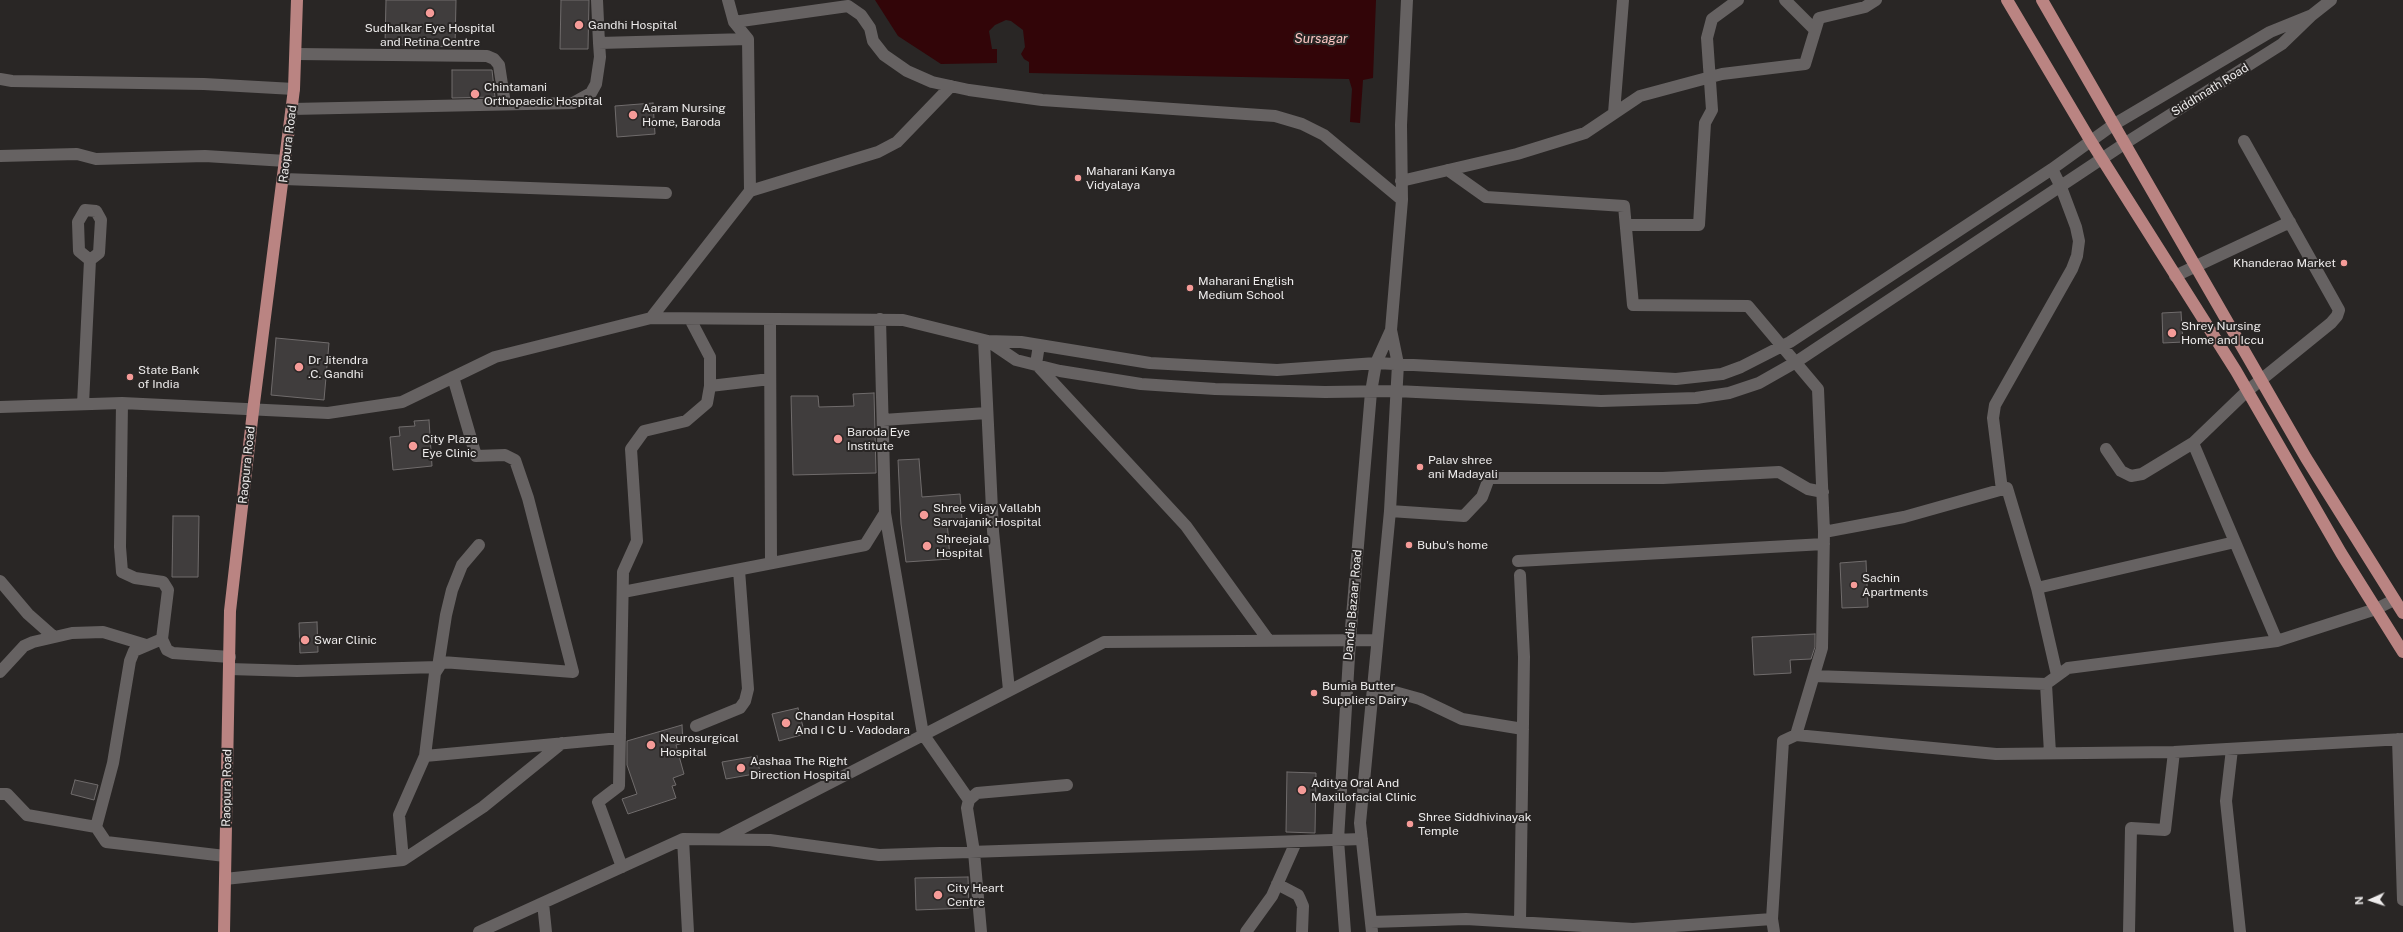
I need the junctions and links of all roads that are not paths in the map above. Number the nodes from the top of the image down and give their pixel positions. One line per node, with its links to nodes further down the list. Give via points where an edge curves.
1 (297, 0): 18 (main road, Raopura Road)
2 (597, 0): 17 (street)
3 (728, 0): 14 (street)
4 (1407, 0): 36 (street, via 1401,125)
5 (1623, 0): 25 (street)
6 (1738, 0): 19 (street, via 1712,19 1707,38)
7 (1785, 0): 15 (street)
8 (1876, 0): 15 (street, via 1865,7 1819,18)
9 (2007, 0): 27 (main road)
10 (2042, 0): 26 (main road)
11 (2331, 0): 13 (street, Siddhnath Road)
12 (851, 3): 14 (street); 21 (street, via 870,28 874,41 884,55 915,74)
13 (2312, 14): 26 (street, Siddhnath Road, via 2270,32); 29 (street, Siddhnath Road, via 2282,44)
14 (734, 22): 16 (street)
15 (1815, 30): 19 (street, via 1805,64)
16 (748, 39): 17 (street); 38 (street)
17 (599, 43): 23 (street, via 600,57 596,84 584,99 573,103)
18 (296, 54): 22 (main road, Raopura Road); 23 (street, via 486,56 494,59 499,65)
19 (1711, 77): 25 (street, via 1640,96); 42 (street, via 1712,110 1705,123 1699,225)
20 (0, 79): 22 (street)
21 (951, 86): 38 (street, via 897,142 878,152); 40 (street, via 1042,100 1275,116 1302,124 1324,135)
22 (294, 89): 24 (main road, Raopura Road)
23 (505, 104): 24 (street)
24 (292, 109): 32 (main road, Raopura Road)
25 (1614, 113): 34 (street, via 1585,133 1517,154)
26 (2113, 125): 27 (street, Siddhnath Road); 29 (main road)
27 (2090, 140): 31 (main road); 33 (street, Siddhnath Road)
28 (2244, 142): 41 (street)
29 (2124, 144): 31 (street, Siddhnath Road); 44 (main road)
30 (0, 156): 32 (street, via 77,154 96,159 205,156)
31 (2102, 159): 37 (street, Siddhnath Road); 45 (main road)
32 (286, 161): 35 (main road, Raopura Road)
33 (2052, 169): 37 (street); 53 (street, Siddhnath Road)
34 (1448, 170): 36 (street); 42 (street, via 1486,197 1624,206)
35 (284, 179): 39 (street); 68 (main road, Raopura Road)
36 (1402, 181): 40 (street)
37 (2061, 187): 54 (street, Siddhnath Road); 73 (street, via 2076,227 2079,241 2077,256 1995,405 1993,418)
38 (750, 191): 46 (street)
39 (666, 193)
40 (1402, 200): 50 (street)
41 (2290, 222): 44 (street); 60 (street, via 2340,310 2331,323)
42 (1627, 225): 53 (street, via 1633,306 1748,306)
43 (90, 260): 65 (street)
44 (2194, 267): 45 (street); 60 (main road)
45 (2175, 276): 64 (main road, via 2236,371)
46 (651, 318): 47 (street); 58 (street, via 495,357)
47 (690, 319): 48 (street); 61 (street, via 710,357)
48 (770, 319): 49 (street); 59 (street)
49 (880, 320): 51 (street, via 903,320); 70 (street)
50 (1391, 330): 55 (street, Dandia Bazaar Road); 57 (street)
51 (986, 340): 52 (street, Siddhnath Road); 56 (street, Siddhnath Road, via 1016,360); 69 (street)
52 (1039, 346): 55 (street, Siddhnath Road, via 1150,363 1277,370); 56 (street)
53 (1783, 346): 54 (street); 57 (street, Siddhnath Road, via 1722,374 1676,379)
54 (1796, 362): 62 (street, Siddhnath Road, via 1759,383 1729,393 1696,398 1602,401); 74 (street, via 1818,389)
55 (1376, 363): 57 (street, Siddhnath Road); 63 (street, Dandia Bazaar Road)
56 (1036, 364): 63 (street, Siddhnath Road, via 1060,371 1142,384 1223,389); 93 (street, via 1186,526)
57 (1398, 364): 62 (street)
58 (452, 377): 68 (street, via 402,402 328,413); 100 (street, via 476,456 505,454 515,460 528,498 573,672 442,662)
59 (770, 379): 61 (street); 82 (street)
60 (2261, 382): 64 (street); 88 (main road)
61 (710, 386): 87 (street, via 708,403 686,422 644,431 631,449 637,541 623,572)
62 (1396, 391): 63 (street, Siddhnath Road); 75 (street)
63 (1372, 392): 94 (street, Dandia Bazaar Road)
64 (2246, 392): 71 (street); 89 (main road)
65 (83, 404): 66 (street); 67 (street)
66 (122, 404): 68 (street); 92 (street, via 122,572 135,578 163,582 168,590)
67 (0, 408)
68 (253, 411): 99 (main road, Raopura Road, via 230,611)
69 (987, 413): 70 (street); 106 (street, via 992,531)
70 (883, 420): 76 (street)
71 (2193, 443): 72 (street, via 2142,474 2131,476 2121,471); 78 (street)
72 (2106, 450)
73 (2002, 490): 77 (street, via 1904,517); 86 (street, via 2007,488)
74 (1823, 492): 75 (street, via 1808,489 1779,472 1663,478 1489,478 1482,497 1464,516); 77 (street)
75 (1390, 510): 95 (street)
76 (885, 513): 82 (street, via 865,545); 109 (street)
77 (1824, 532): 79 (street)
78 (2235, 542): 86 (street); 96 (street)
79 (1824, 544): 81 (street); 103 (street, via 1822,648)
80 (479, 545): 100 (street, via 462,565 452,590)
81 (1518, 561)
82 (771, 563): 83 (street)
83 (739, 570): 87 (street); 107 (street, via 747,695 740,708)
84 (1520, 575): 108 (street, via 1524,657)
85 (0, 581): 91 (street, via 28,614)
86 (2037, 588): 102 (street)
87 (623, 592): 111 (street)
88 (2394, 600): 89 (street); 90 (main road)
89 (2376, 609): 96 (street); 98 (main road)
90 (2403, 614)
91 (54, 637): 97 (street, via 72,633 102,632); 101 (street, via 24,646)
92 (162, 639): 97 (street); 99 (street, via 167,650 173,653)
93 (1269, 640): 94 (street); 106 (street, via 1104,642)
94 (1350, 640): 95 (street); 125 (street, Dandia Bazaar Road)
95 (1377, 640): 105 (street)
96 (2277, 641): 102 (street, via 2068,668)
97 (146, 645): 121 (street, via 134,651 130,661 113,763)
98 (2403, 652)
99 (230, 663): 100 (street, via 297,671); 128 (main road, Raopura Road)
100 (438, 668): 117 (street, via 435,673)
101 (0, 672)
102 (2057, 675): 104 (street)
103 (1814, 676): 104 (street); 110 (street)
104 (2046, 684): 116 (street)
105 (1373, 686): 108 (street, via 1420,699 1462,719); 122 (street, via 1360,823)
106 (1010, 690): 109 (street)
107 (696, 726)
108 (1523, 729): 136 (street)
109 (924, 734): 120 (street); 124 (street)
110 (1796, 735): 116 (street, via 1996,754); 135 (street, via 1783,741)
111 (620, 738): 113 (street); 130 (street, via 619,786 598,802)
112 (2400, 739): 114 (street); 133 (street)
113 (562, 743): 117 (street); 129 (street, via 483,807)
114 (2232, 749): 115 (street); 149 (street, via 2226,801)
115 (2174, 752): 116 (street); 148 (street, via 2165,830 2130,828)
116 (2050, 753)
117 (425, 756): 129 (street, via 399,815)
118 (1067, 785): 120 (street, via 976,793)
119 (0, 794): 121 (street, via 7,794 27,815)
120 (969, 800): 127 (street, via 967,808)
121 (96, 827): 128 (street, via 106,842)
122 (1362, 839): 125 (street); 137 (street)
123 (682, 840): 124 (street); 130 (street); 142 (street)
124 (720, 840): 127 (street, via 770,840 879,855)
125 (1338, 840): 126 (street); 146 (street, Dandia Bazaar Road)
126 (1296, 842): 127 (street); 132 (street)
127 (974, 852): 143 (street)
128 (226, 856): 131 (main road, Raopura Road)
129 (403, 860): 131 (street)
130 (622, 867): 134 (street)
131 (225, 879): 139 (main road, Raopura Road)
132 (1277, 884): 144 (street, via 1272,896); 145 (street, via 1298,895 1303,906)
133 (2403, 900)
134 (543, 903): 140 (street); 141 (street)
135 (1772, 919): 138 (street); 147 (street)
136 (1520, 922): 137 (street, via 1466,919); 138 (street)
137 (1371, 927)
138 (1633, 930)
139 (224, 932)
140 (479, 932)
141 (546, 932)
142 (688, 932)
143 (981, 932)
144 (1246, 932)
145 (1302, 932)
146 (1345, 932)
147 (1774, 932)
148 (2129, 932)
149 (2240, 932)

